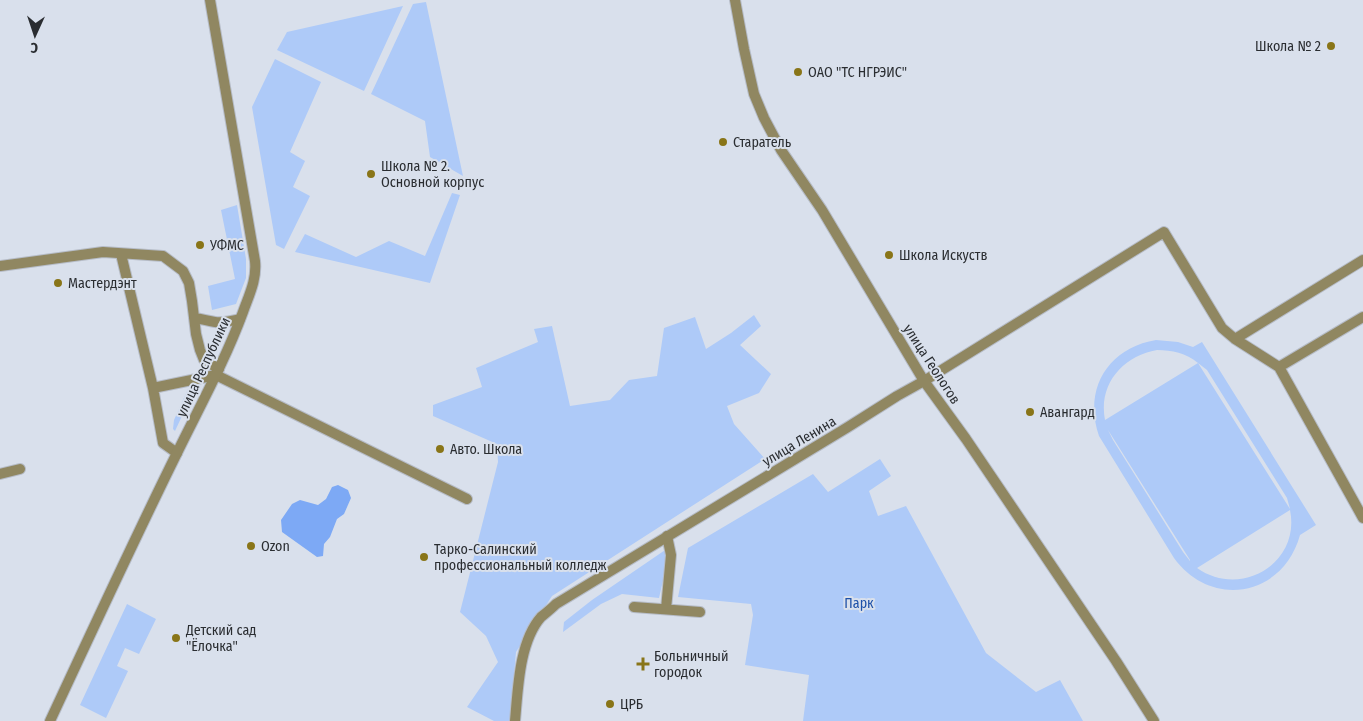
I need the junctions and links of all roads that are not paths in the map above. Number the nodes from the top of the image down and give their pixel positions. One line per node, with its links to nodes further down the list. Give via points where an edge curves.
1 (210, 0): 8 (street, улица Республики, via 255,261 255,279)
2 (735, 0): 12 (street, улица Геологов, via 754,94 764,118)
3 (121, 254): 5 (street, via 103,252); 7 (street, via 163,256 183,272 189,283); 13 (street)
4 (1363, 260): 9 (street)
5 (0, 266)
6 (1363, 317): 10 (street)
7 (194, 318): 8 (street, via 225,322); 11 (street, via 204,360)
8 (240, 319): 11 (street, улица Республики)
9 (1235, 339): 10 (street); 12 (street, улица Ленина, via 1222,328 1164,232)
10 (1279, 367): 18 (street)
11 (218, 372): 13 (street); 14 (street, улица Республики); 17 (street)
12 (924, 381): 19 (street, улица Ленина); 25 (street, улица Геологов)
13 (153, 388): 14 (street, via 163,443)
14 (177, 453): 23 (street, улица Республики)
15 (20, 470): 16 (street)
16 (0, 474)
17 (467, 499)
18 (1363, 518)
19 (668, 536): 21 (street, via 671,555); 24 (street, улица Ленина, via 556,604 541,618 526,648)
20 (634, 607): 21 (street)
21 (666, 609): 22 (street)
22 (700, 612)
23 (50, 721)
24 (515, 721)
25 (1154, 721)

